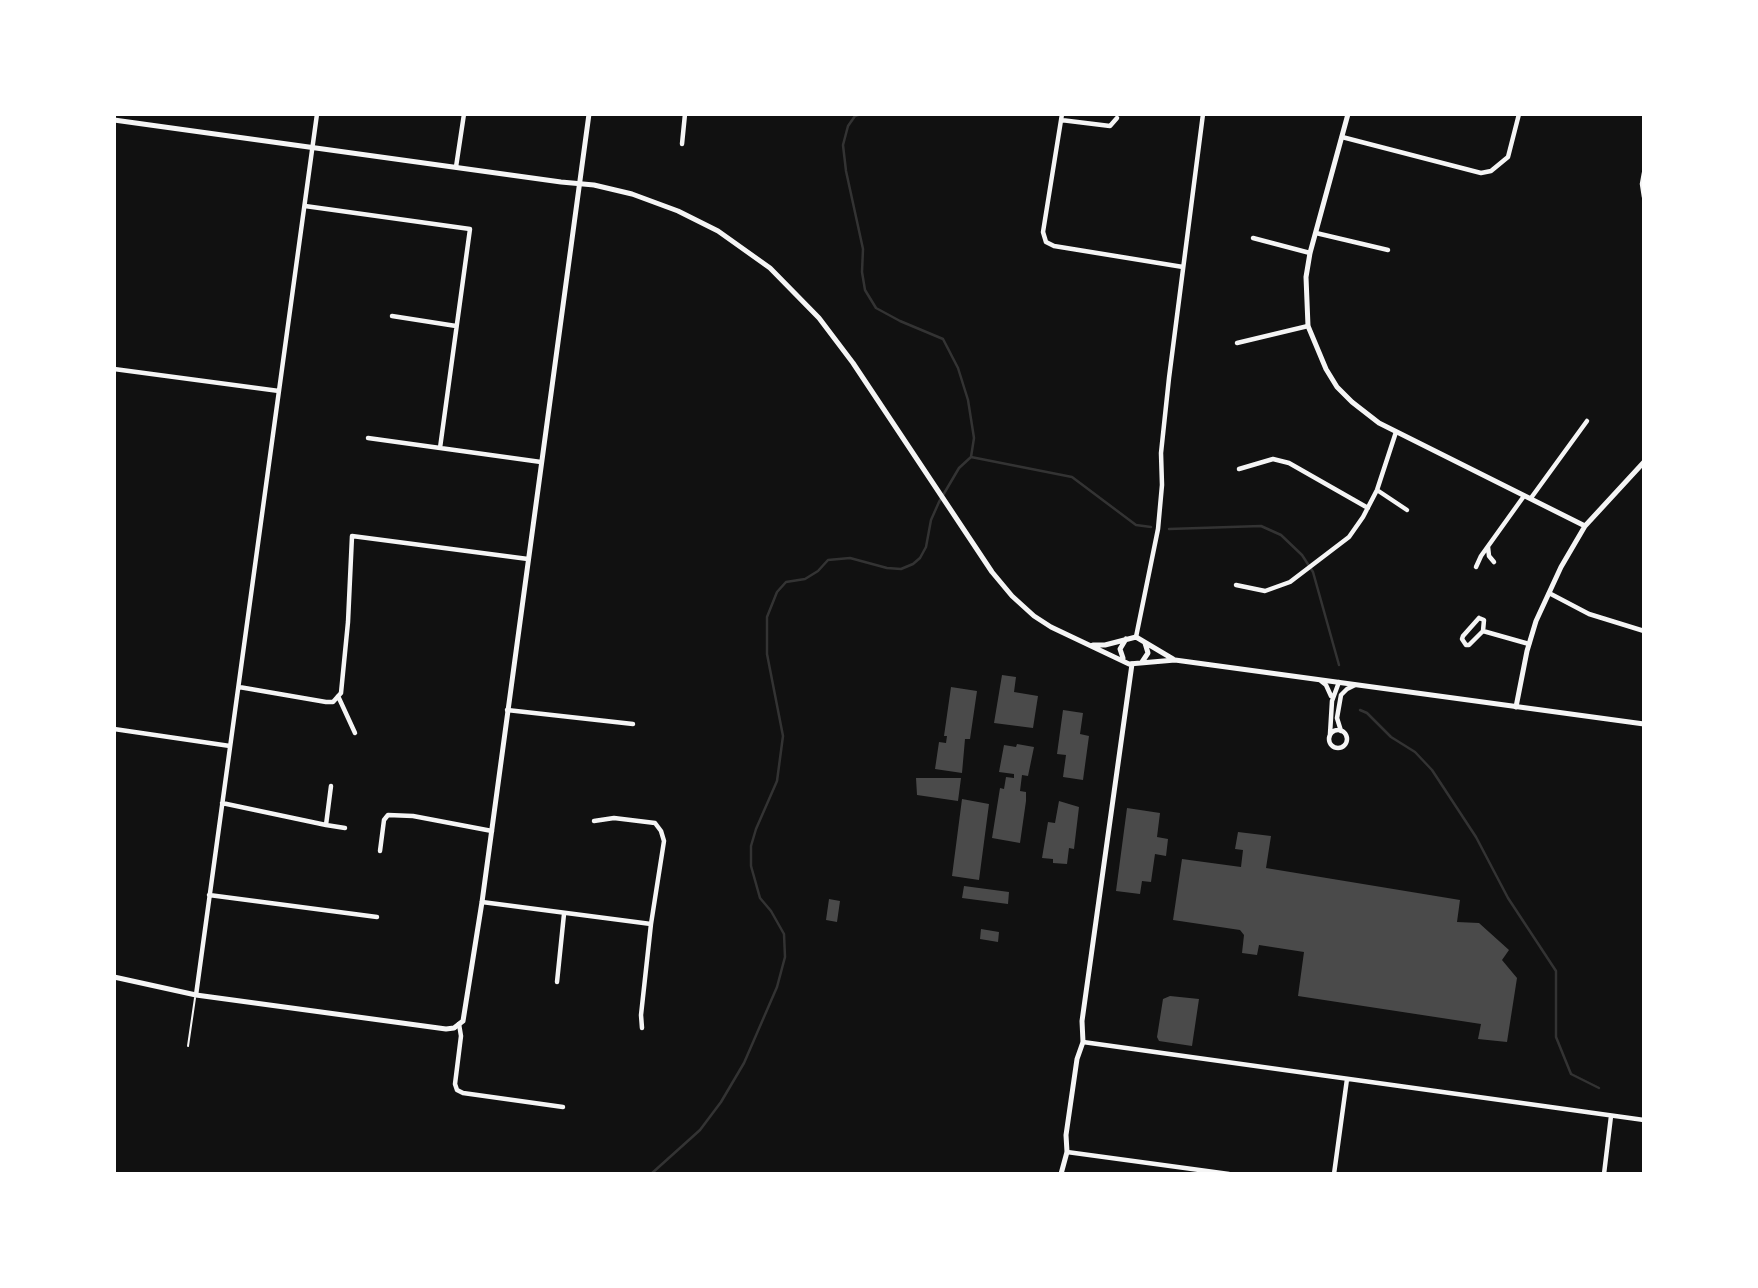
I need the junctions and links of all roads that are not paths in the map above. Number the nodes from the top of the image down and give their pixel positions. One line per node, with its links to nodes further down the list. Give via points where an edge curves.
1 (317, 114): 14 (street)
2 (464, 114): 15 (street)
3 (589, 114): 17 (street)
4 (685, 114): 13 (street)
5 (1062, 114): 11 (street)
6 (1203, 114): 24 (street)
7 (1348, 114): 12 (street)
8 (1520, 114): 12 (street, via 1508,157 1481,173)
9 (1117, 118): 11 (street, via 1110,126)
10 (114, 120): 14 (street)
11 (1061, 120): 24 (street, via 1043,232 1046,242)
12 (1342, 137): 20 (street)
13 (682, 144)
14 (313, 146): 15 (street); 19 (street)
15 (456, 167): 17 (street)
16 (1644, 173): 18 (street)
17 (579, 183): 35 (street); 55 (street, via 619,190 678,211 718,231 770,268 819,318 853,363 1012,596 1034,616)
18 (1644, 197)
19 (304, 205): 26 (street, via 470,229); 30 (street)
20 (1316, 233): 22 (street); 23 (street)
21 (1253, 238): 23 (street)
22 (1388, 250)
23 (1310, 253): 27 (street)
24 (1183, 267): 51 (street, via 1161,453 1158,529)
25 (392, 316): 26 (street)
26 (456, 326): 34 (street)
27 (1308, 326): 28 (street); 32 (street, via 1338,387 1366,414)
28 (1237, 343)
29 (114, 369): 30 (street)
30 (279, 391): 63 (street)
31 (1587, 421): 39 (street)
32 (1396, 432): 38 (street); 39 (street)
33 (368, 438): 34 (street)
34 (440, 448): 35 (street)
35 (541, 462): 44 (street)
36 (1644, 463): 42 (street)
37 (1239, 470): 40 (street, via 1273,459 1289,463)
38 (1377, 490): 40 (street); 41 (street)
39 (1528, 496): 42 (street); 43 (street)
40 (1368, 508): 47 (street, via 1349,537 1290,582 1265,591)
41 (1407, 510)
42 (1585, 526): 48 (street)
43 (1488, 546): 45 (street); 46 (street)
44 (528, 559): 65 (street, via 352,536 343,686); 68 (street)
45 (1493, 562)
46 (1476, 567)
47 (1236, 585)
48 (1548, 593): 50 (street, via 1589,614); 54 (street)
49 (1483, 631): 49 (street, via 1469,645 1463,643 1463,636 1479,618 1484,620); 54 (street)
50 (1644, 631)
51 (1136, 637): 52 (street); 53 (street)
52 (1126, 639): 55 (street); 56 (street, via 1120,649)
53 (1145, 642): 57 (street); 58 (street, via 1148,653)
54 (1529, 643): 67 (street)
55 (1090, 645): 56 (street)
56 (1123, 659): 59 (street)
57 (1175, 660): 58 (street); 60 (street)
58 (1142, 662): 59 (street)
59 (1132, 664): 93 (street, via 1082,1021)
60 (1318, 679): 61 (street); 66 (street, via 1326,685)
61 (1339, 682): 62 (street); 64 (street); 66 (street)
62 (1356, 685): 64 (street); 67 (street)
63 (239, 687): 65 (street, via 327,702); 75 (street)
64 (1341, 695): 72 (street, via 1337,718)
65 (338, 696): 73 (street)
66 (1332, 701): 74 (street)
67 (1516, 707): 70 (street)
68 (507, 710): 69 (street); 81 (street)
69 (633, 724)
70 (1644, 724)
71 (114, 729): 75 (street)
72 (1342, 731): 74 (street); 74 (street, via 1347,738 1341,748 1330,744)
73 (355, 733)
74 (1330, 735)
75 (230, 746): 77 (street)
76 (331, 786): 79 (street)
77 (222, 803): 79 (street); 83 (street)
78 (594, 821): 87 (street, via 614,818 655,823 662,831)
79 (326, 825): 80 (street)
80 (345, 828)
81 (492, 831): 82 (street, via 390,814 385,817); 84 (street)
82 (380, 851)
83 (209, 895): 86 (street); 90 (street)
84 (482, 902): 85 (street); 91 (street, via 466,1013)
85 (564, 914): 87 (street); 89 (street)
86 (377, 917)
87 (651, 924): 92 (street)
88 (114, 977): 90 (street)
89 (557, 982)
90 (196, 995): 91 (street, via 446,1029); 94 (lane)
91 (457, 1026): 96 (street, via 461,1036 457,1090)
92 (642, 1028)
93 (1083, 1042): 95 (street); 99 (street)
94 (188, 1046)
95 (1348, 1079): 97 (street); 102 (street)
96 (563, 1107)
97 (1611, 1116): 98 (street); 103 (street)
98 (1644, 1120)
99 (1067, 1152): 100 (street); 101 (street)
100 (1061, 1174)
101 (1229, 1174)
102 (1334, 1174)
103 (1604, 1174)

